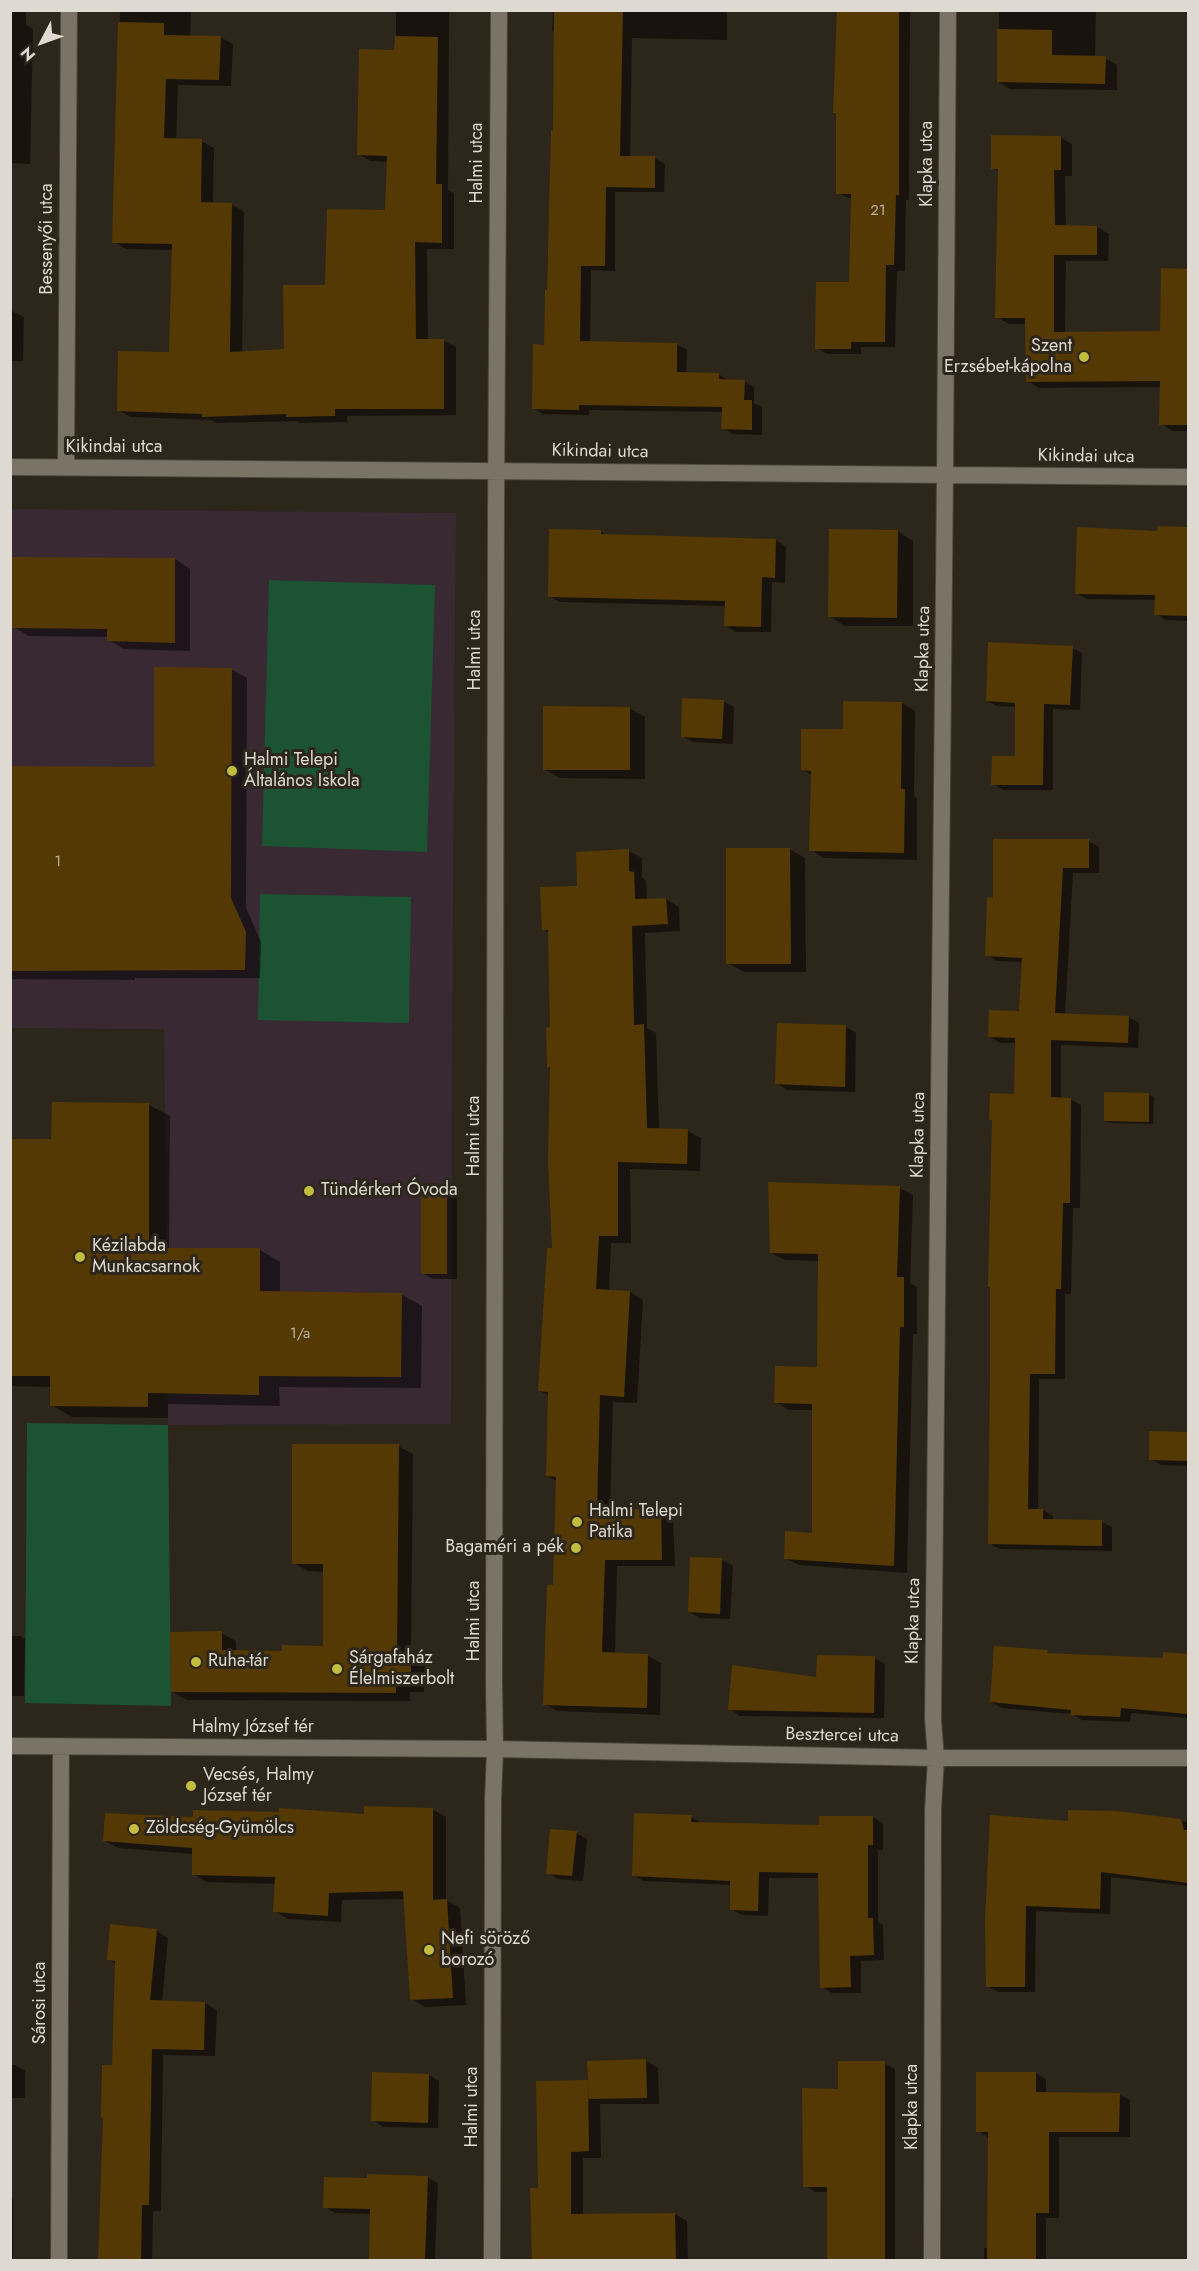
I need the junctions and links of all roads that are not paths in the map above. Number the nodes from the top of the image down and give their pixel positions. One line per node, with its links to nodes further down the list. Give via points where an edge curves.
1 (69, 10): 5 (street, Bessenyői utca)
2 (499, 10): 6 (street, Halmi utca)
3 (948, 10): 7 (street, Klapka utca)
4 (10, 466): 5 (street, Kikindai utca)
5 (66, 467): 6 (street, Kikindai utca)
6 (496, 470): 7 (street, Kikindai utca); 11 (street, Halmi utca)
7 (945, 475): 8 (street, Kikindai utca); 12 (street, Klapka utca, via 933,1695)
8 (1188, 477)
9 (10, 1746): 10 (street, Halmy József tér)
10 (62, 1747): 11 (street, Halmy József tér); 14 (street, Sárosi utca)
11 (495, 1749): 12 (street, Besztercei utca); 15 (street, Halmi utca)
12 (936, 1758): 13 (street, Besztercei utca); 16 (street, Klapka utca)
13 (1188, 1758)
14 (59, 2260)
15 (492, 2260)
16 (932, 2260)

